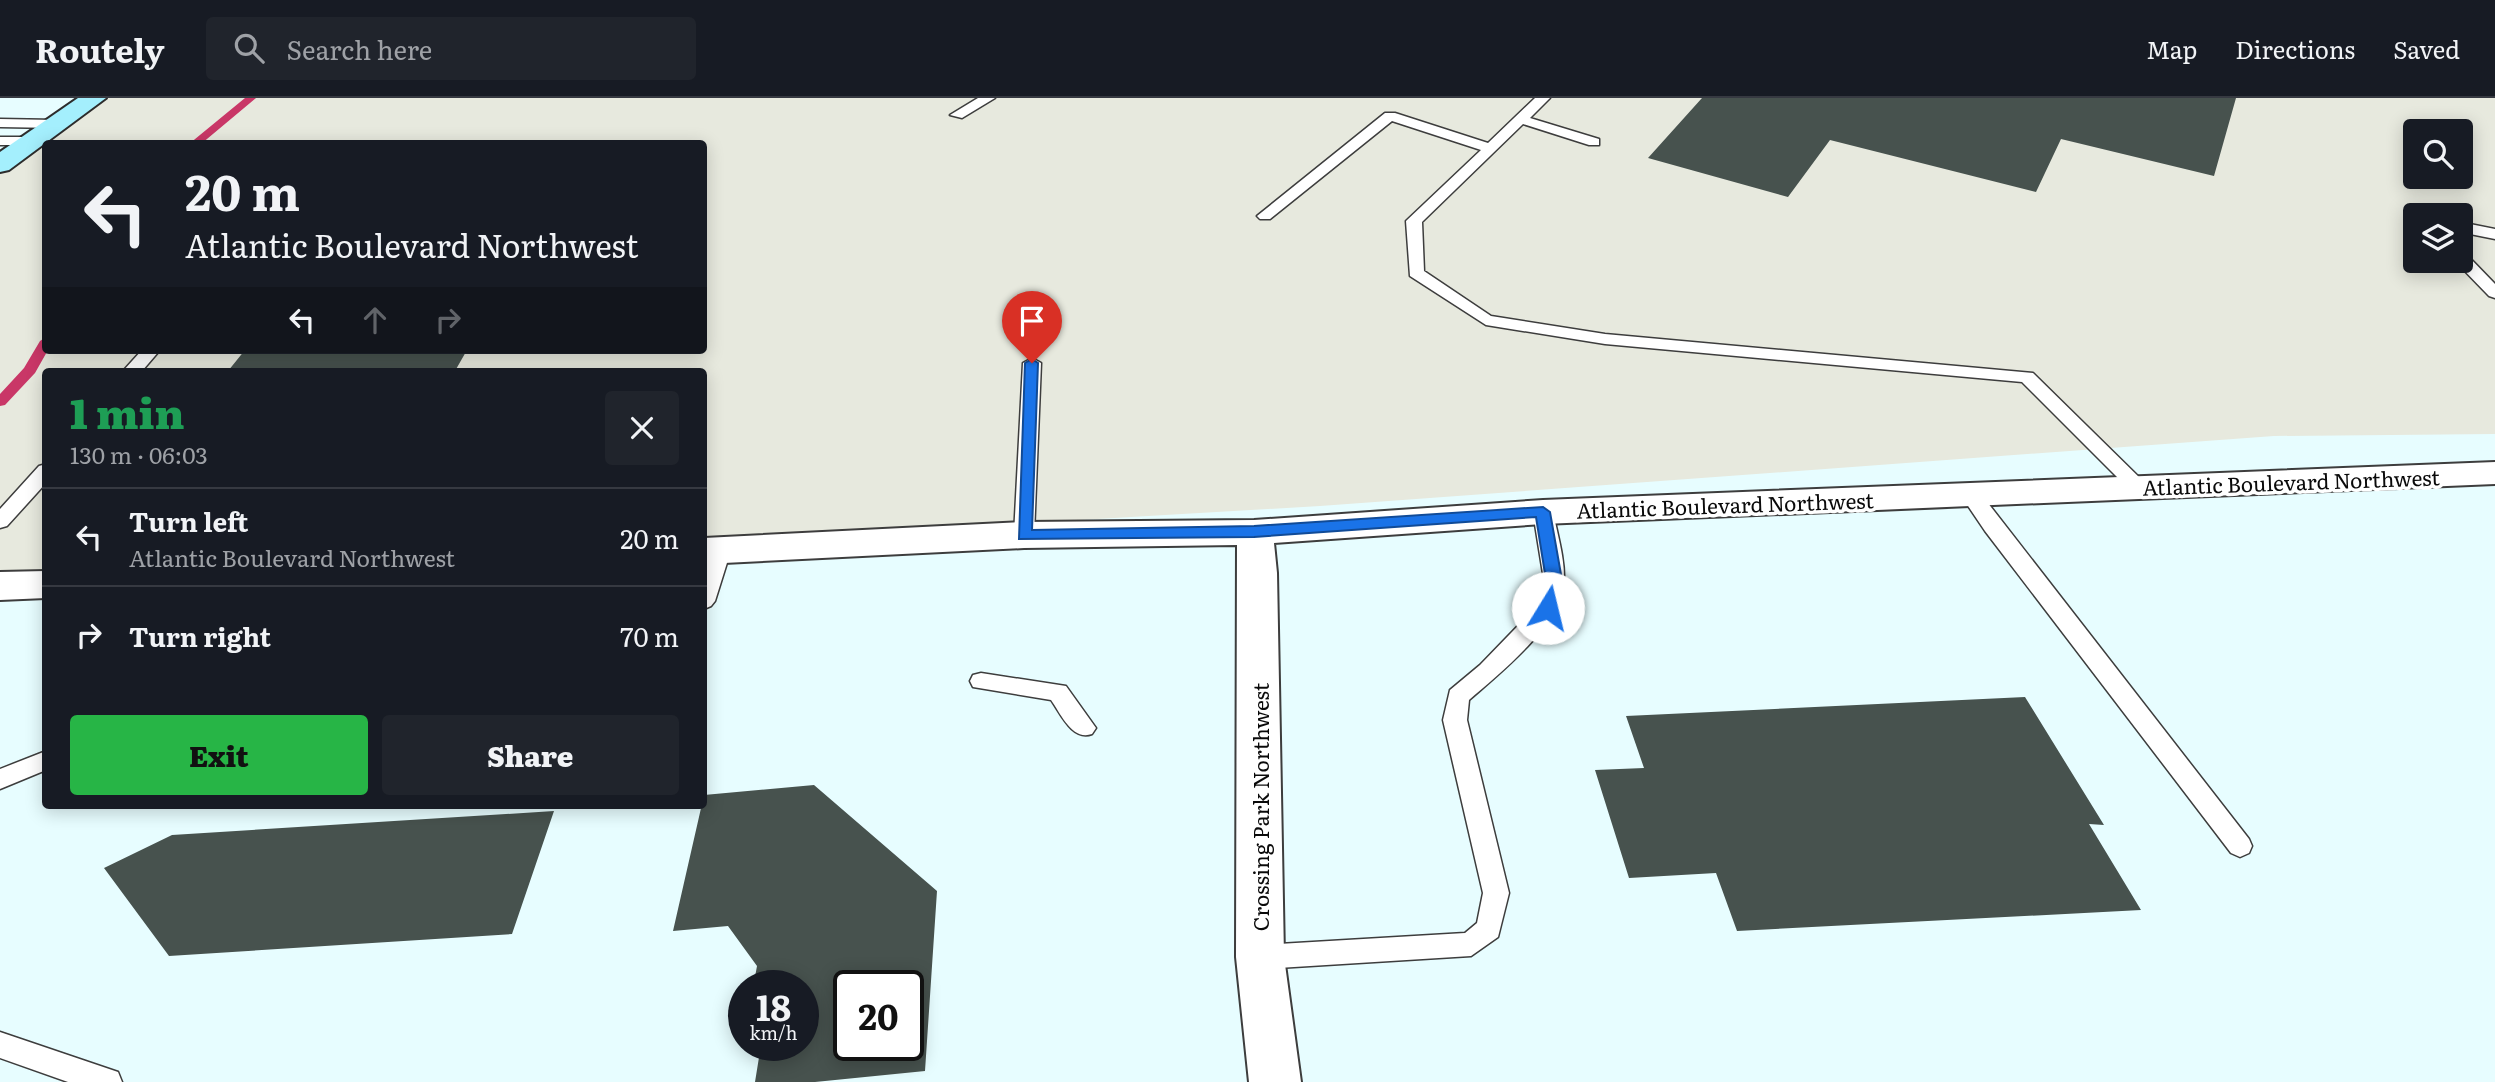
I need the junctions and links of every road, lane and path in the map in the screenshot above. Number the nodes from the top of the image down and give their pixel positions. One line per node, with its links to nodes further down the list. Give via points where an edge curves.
1 (94, 98): 7 (street)
2 (988, 98): 4 (lane)
3 (1543, 98): 5 (lane)
4 (957, 115)
5 (1521, 119): 10 (lane); 11 (lane)
6 (0, 123): 7 (lane)
7 (56, 124): 9 (street)
8 (0, 141): 9 (lane)
9 (31, 141): 12 (street)
10 (1594, 142)
11 (1490, 148): 13 (lane, via 1390,117); 23 (lane, via 1414,220 1416,272 1486,320 1605,339 2027,377)
12 (0, 164)
13 (1265, 216)
14 (2473, 230): 15 (lane)
15 (2495, 234)
16 (2473, 270): 17 (lane)
17 (2495, 293)
18 (147, 354): 20 (lane)
19 (1032, 363): 28 (lane)
20 (135, 368)
21 (2495, 473): 23 (street, Atlantic Boulevard Northwest)
22 (42, 475): 26 (lane)
23 (2138, 487): 24 (street, Atlantic Boulevard Northwest)
24 (1970, 494): 25 (street, Atlantic Boulevard Northwest); 37 (lane)
25 (1543, 512): 27 (street, Atlantic Boulevard Northwest); 38 (lane, via 1554,580 1548,608 1458,696 1455,720 1496,893 1489,929 1471,944)
26 (0, 522)
27 (1254, 532): 28 (street, Atlantic Boulevard Northwest); 38 (street, Crossing Park Northwest)
28 (1024, 535): 29 (street, Atlantic Boulevard Northwest)
29 (712, 550): 30 (lane)
30 (707, 582)
31 (42, 584): 32 (street)
32 (0, 586)
33 (981, 681): 34 (lane, via 1058,692)
34 (1084, 728)
35 (42, 762): 36 (lane)
36 (0, 779)
37 (2240, 846)
38 (1260, 957): 41 (street, Crossing Park Northwest)
39 (0, 1045): 40 (lane)
40 (108, 1082)
41 (1275, 1082)

